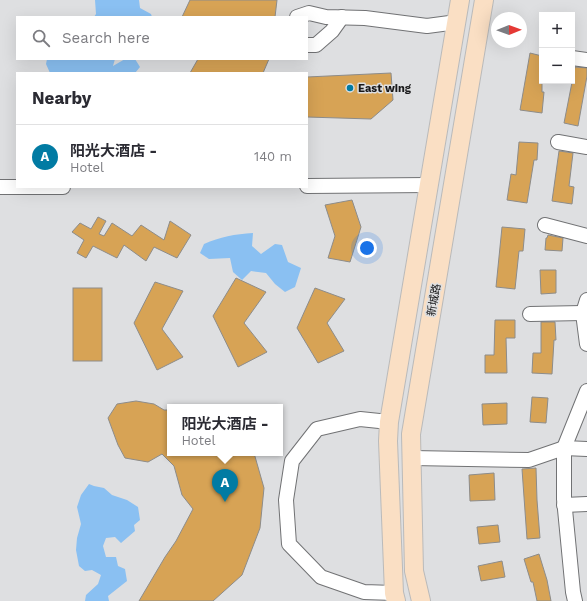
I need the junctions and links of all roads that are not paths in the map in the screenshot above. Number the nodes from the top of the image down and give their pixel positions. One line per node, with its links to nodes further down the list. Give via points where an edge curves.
1 (460, 0): 5 (main road)
2 (484, 0): 25 (main road, 新城路, via 411,434)
3 (299, 16): 4 (street, via 309,13)
4 (342, 17): 5 (street, via 426,26); 6 (street, via 332,31 316,45)
5 (457, 22): 11 (main road)
6 (308, 45)
7 (575, 58): 8 (street)
8 (587, 60)
9 (558, 142): 10 (street)
10 (587, 147)
11 (429, 185): 12 (street); 22 (main road)
12 (308, 186)
13 (0, 187): 14 (street)
14 (16, 187)
15 (545, 225): 16 (street)
16 (587, 236)
17 (587, 300): 18 (street)
18 (583, 313): 19 (street); 20 (street)
19 (530, 314)
20 (587, 344)
21 (587, 391): 23 (street)
22 (389, 422): 28 (main road); 28 (street, via 360,419 317,429 292,461 286,500 288,544 321,577 364,592)
23 (564, 448): 24 (street); 25 (street, via 529,460); 27 (street)
24 (587, 449)
25 (412, 458): 29 (main road, 新城路, via 414,571)
26 (587, 504): 27 (street)
27 (564, 505): 30 (street)
28 (395, 597)
29 (421, 601)
30 (575, 601)

